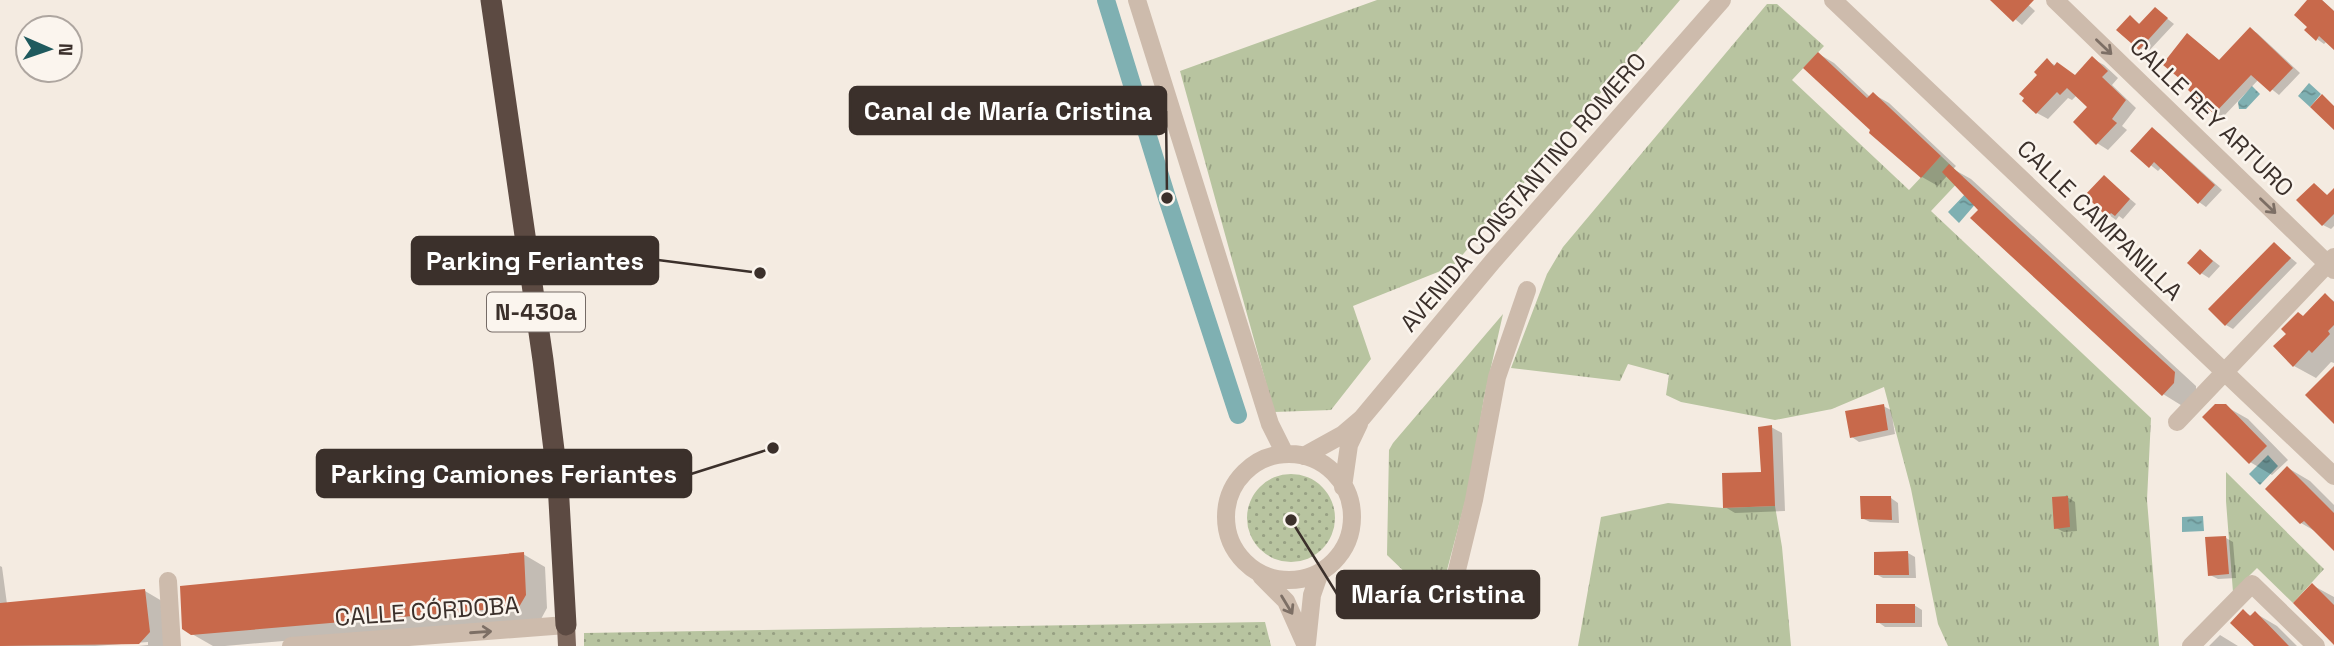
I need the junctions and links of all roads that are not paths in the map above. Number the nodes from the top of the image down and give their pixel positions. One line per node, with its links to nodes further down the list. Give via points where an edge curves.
1 (491, 0): 19 (highway, N-430a, via 543,360 556,469)
2 (1137, 0): 11 (street, via 1270,424)
3 (1722, 0): 9 (street, AVENIDA CONSTANTINO ROMERO)
4 (1833, 0): 8 (street, CALLE CAMPANILLA)
5 (2055, 0): 6 (street, CALLE REY ARTURO, one-way to 6)
6 (2332, 263): 8 (street)
7 (1527, 290): 18 (street, via 1497,377)
8 (2224, 372): 10 (street); 13 (street, CALLE CAMPANILLA)
9 (1362, 418): 12 (street, AVENIDA CONSTANTINO ROMERO); 14 (street, AVENIDA CONSTANTINO ROMERO, via 1349,445)
10 (2176, 422)
11 (1285, 454): 12 (street); 15 (street, via 1249,468 1228,502 1226,522 1231,541)
12 (1304, 456): 14 (street, via 1327,467)
13 (2334, 476)
14 (1343, 486): 16 (street, via 1352,516 1349,536 1340,553)
15 (1256, 571): 16 (street, via 1284,580); 23 (street, one-way to 23, via 1286,601)
16 (1320, 572): 23 (street, via 1312,595)
17 (167, 581): 21 (street)
18 (1449, 603)
19 (567, 636): 20 (street, CALLE CÓRDOBA, one-way to 19)
20 (375, 643): 22 (street, CALLE CÓRDOBA)
21 (172, 646)
22 (291, 646)
23 (1306, 646)
24 (2191, 646): 25 (street, via 2252,584)
25 (2316, 646)

